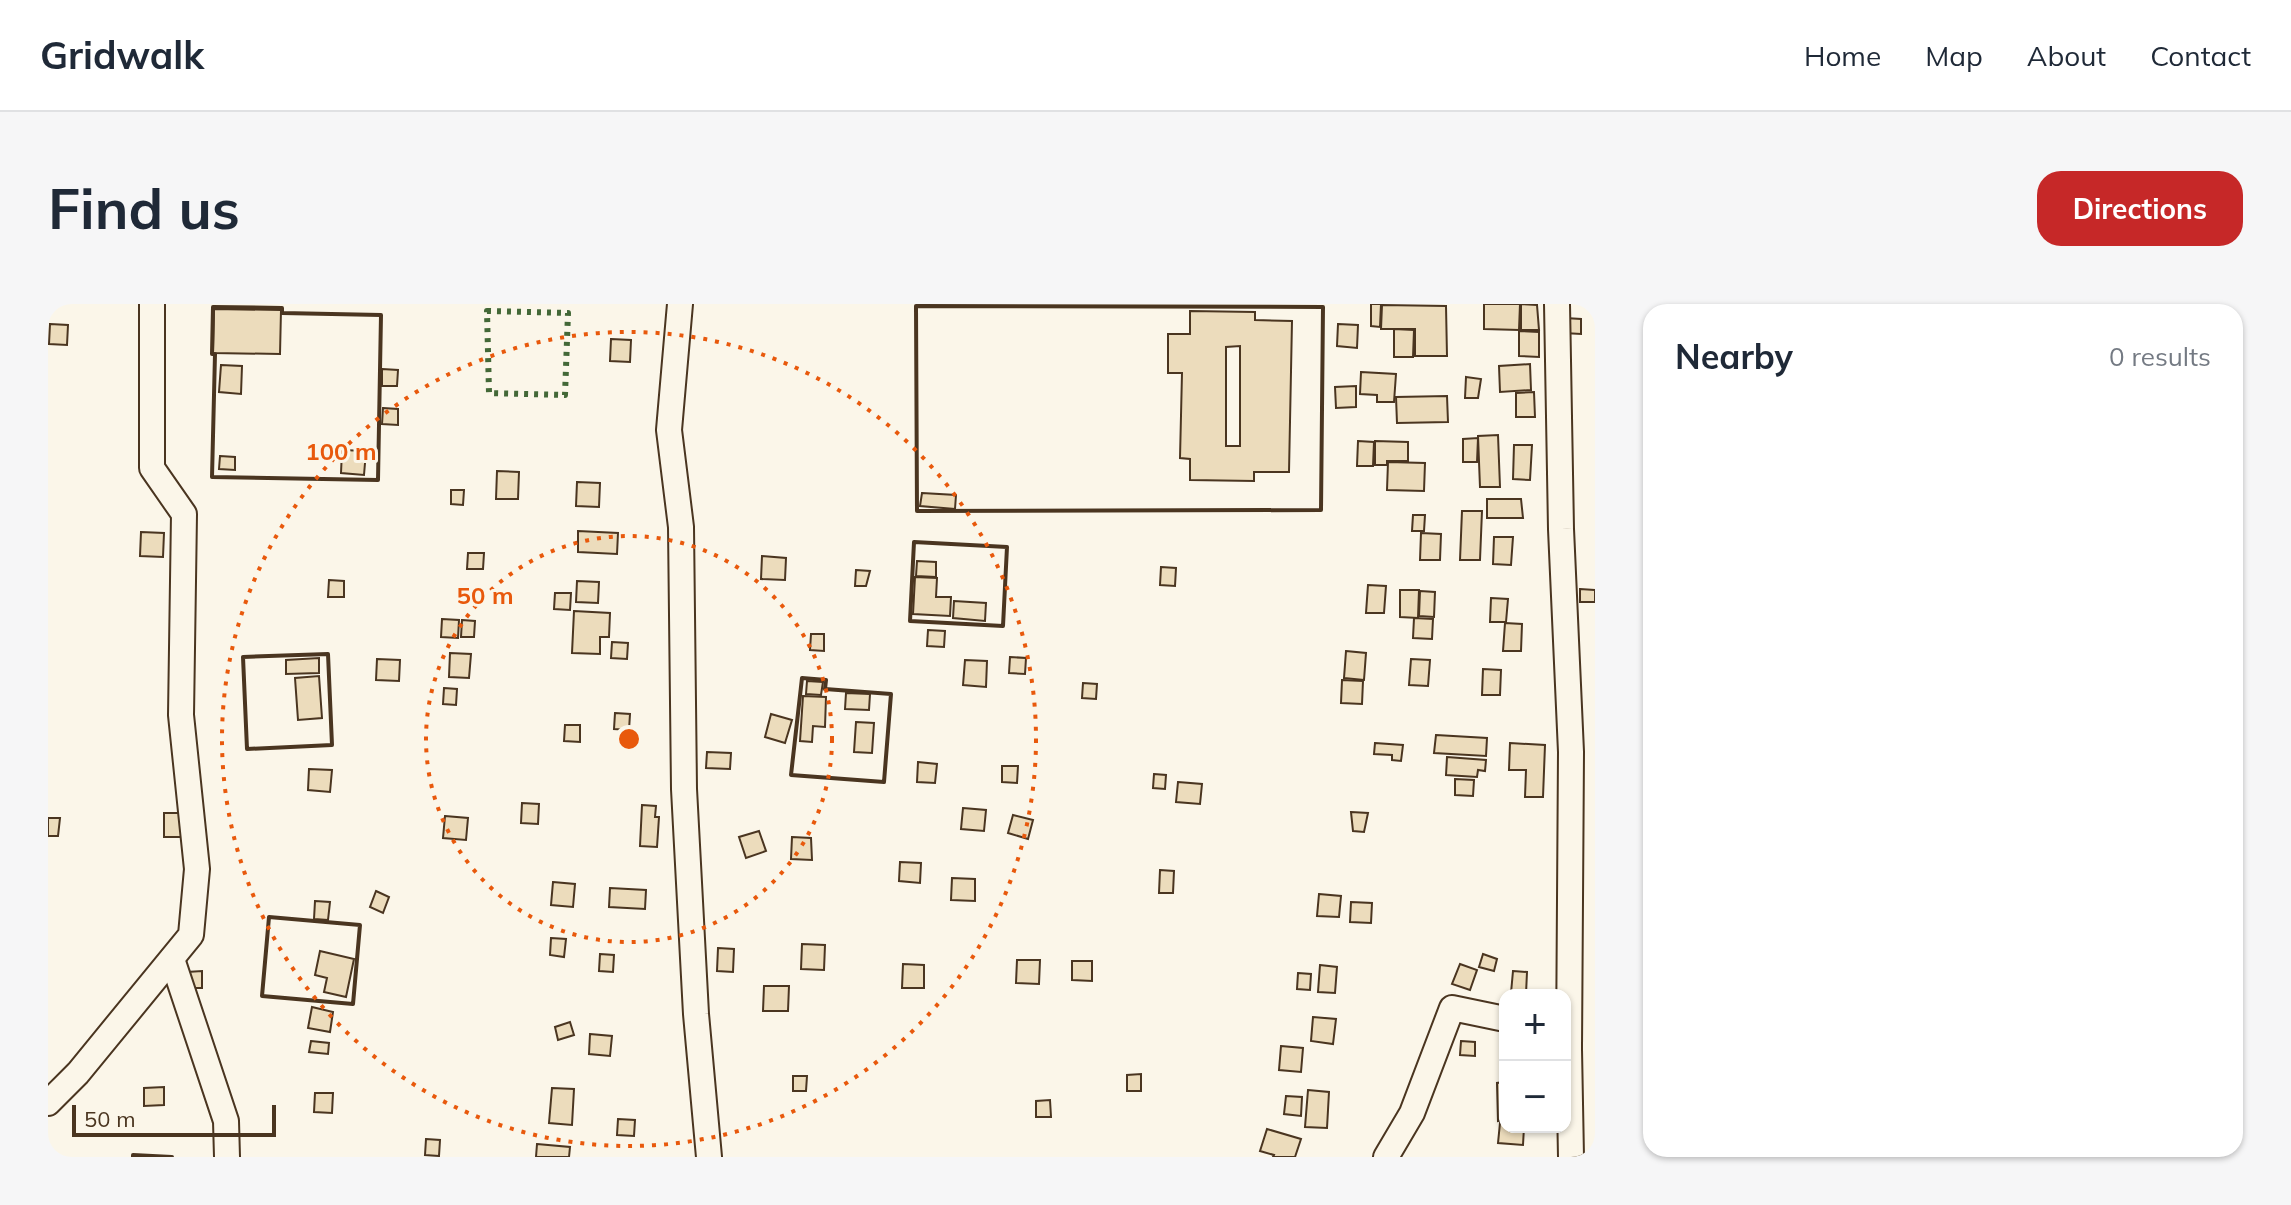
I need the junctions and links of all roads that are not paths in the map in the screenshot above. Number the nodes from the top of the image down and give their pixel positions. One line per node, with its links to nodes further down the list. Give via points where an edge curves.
1 (152, 304): 4 (street, via 152,468 184,514 181,715 197,869 191,935)
2 (680, 304): 9 (street, via 669,430 681,527 684,789)
3 (1557, 304): 5 (street, via 1571,752)
4 (172, 959): 8 (street); 10 (street, via 226,1121)
5 (1568, 989)
6 (1499, 1018): 12 (street, via 1452,1008 1412,1113)
7 (1568, 1061): 13 (street)
8 (48, 1103)
9 (708, 1146): 11 (street)
10 (227, 1157)
11 (689, 1157)
12 (1386, 1157)
13 (1571, 1157)

